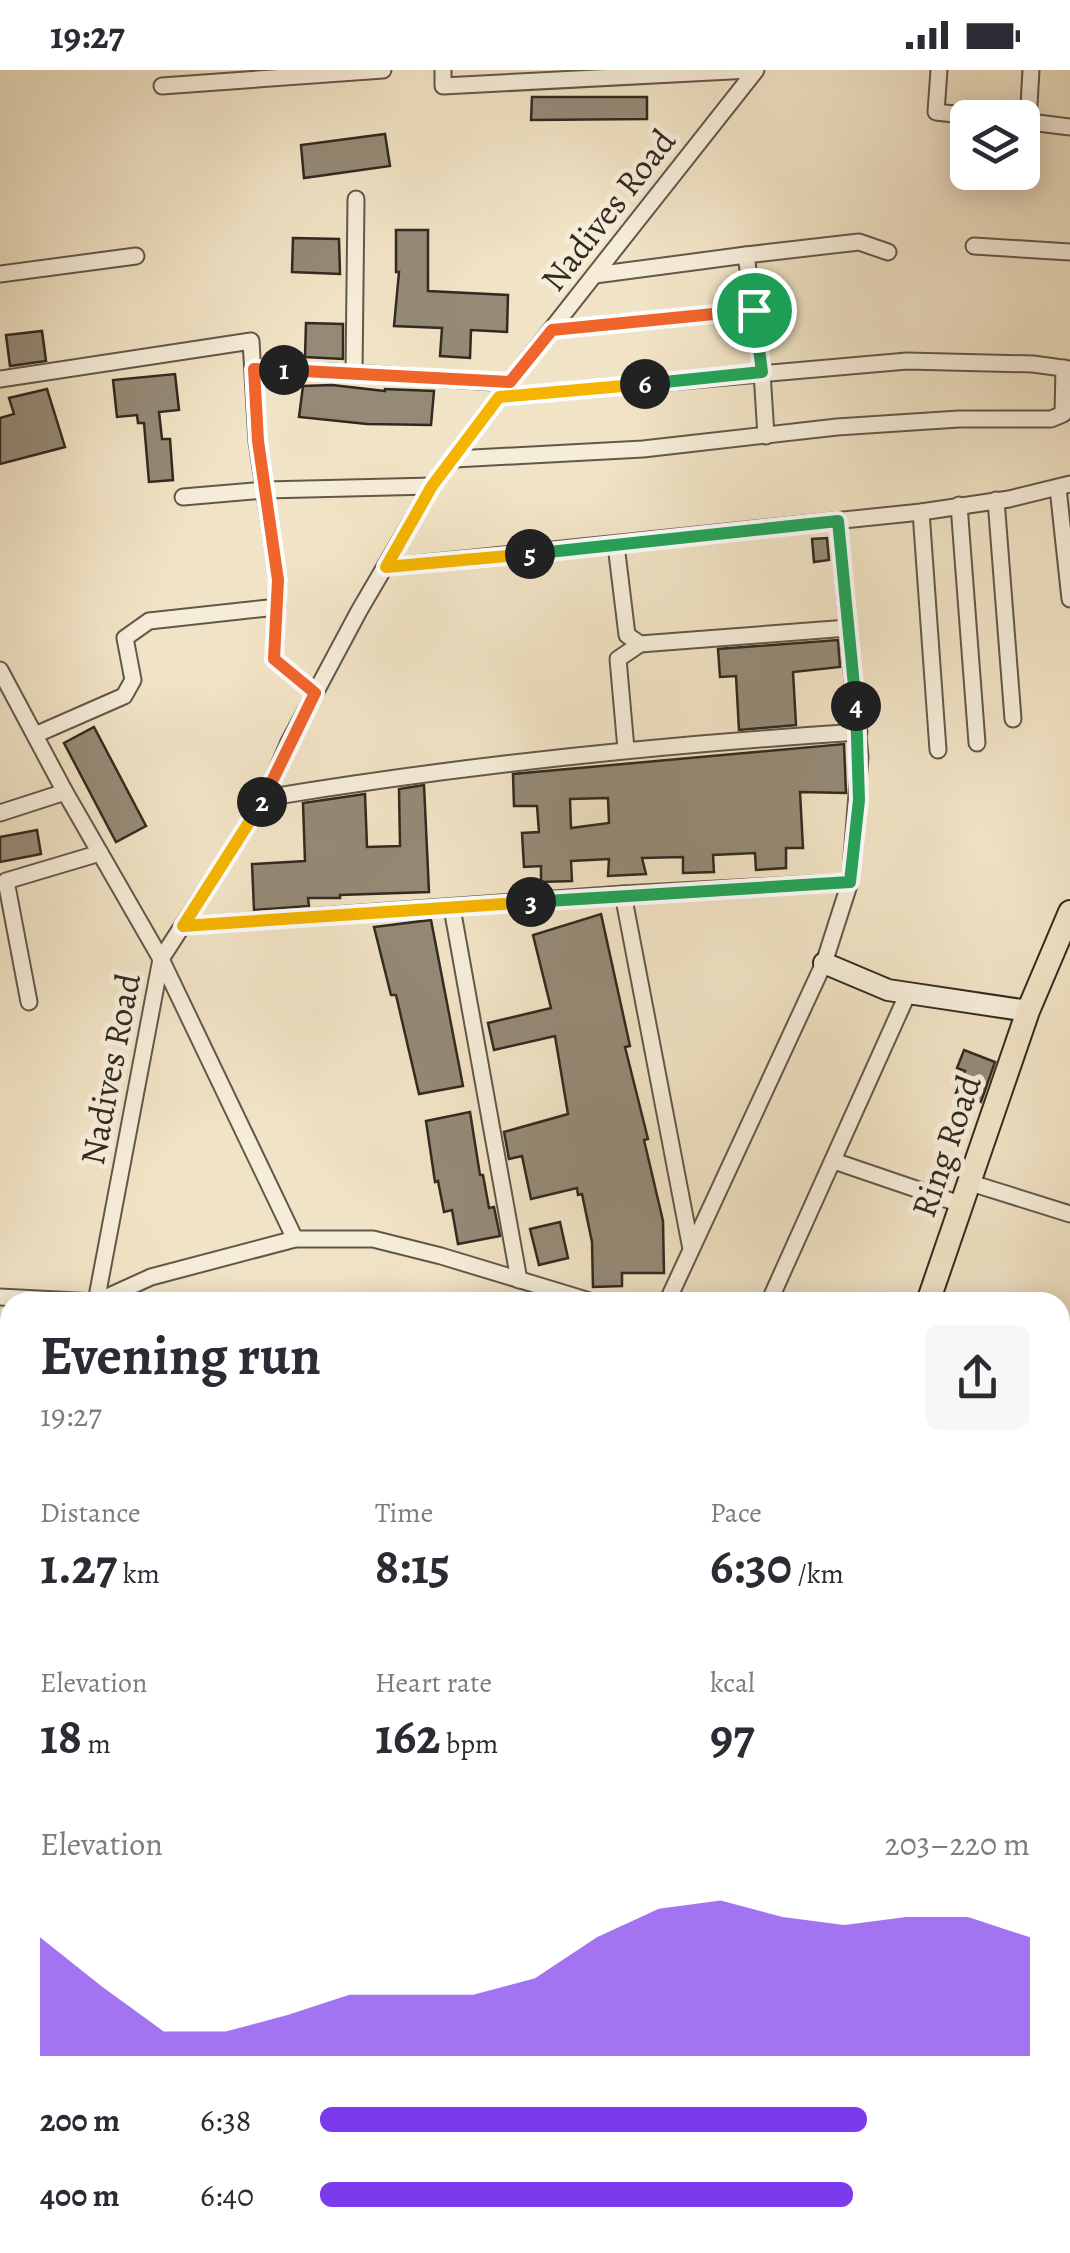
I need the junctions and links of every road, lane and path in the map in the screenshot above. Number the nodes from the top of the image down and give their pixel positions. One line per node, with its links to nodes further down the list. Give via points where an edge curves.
1 (383, 70): 6 (street)
2 (443, 70): 3 (street, via 443,86)
3 (753, 70): 18 (street, Nadives Road)
4 (939, 70): 8 (street, via 936,112)
5 (1032, 70): 7 (street)
6 (162, 86)
7 (1028, 100)
8 (950, 114)
9 (1040, 124): 10 (street)
10 (1070, 127)
11 (356, 199): 24 (street)
12 (974, 246): 14 (street)
13 (888, 252): 15 (street, via 859,242)
14 (1070, 252)
15 (746, 255): 18 (street); 19 (street)
16 (136, 256): 17 (street)
17 (0, 274)
18 (596, 274): 20 (street, Nadives Road)
19 (754, 310): 20 (street); 23 (street)
20 (552, 330): 26 (street, Nadives Road)
21 (1067, 368): 23 (street, via 907,361); 28 (street, via 1064,414 1052,420 959,419)
22 (254, 369): 24 (street); 25 (street, via 251,342); 32 (street)
23 (762, 372): 27 (street); 28 (street)
24 (354, 373): 26 (street)
25 (0, 380)
26 (510, 382): 27 (street, Nadives Road)
27 (499, 397): 29 (street, Nadives Road)
28 (766, 436): 29 (street)
29 (455, 459): 30 (street, Nadives Road)
30 (432, 486): 32 (street); 39 (street, Nadives Road)
31 (1064, 486): 34 (street); 40 (street)
32 (265, 490): 33 (street); 41 (street)
33 (183, 497)
34 (996, 500): 35 (street); 46 (street)
35 (958, 505): 36 (street); 49 (street)
36 (921, 512): 37 (street); 51 (street)
37 (838, 521): 38 (street); 42 (street)
38 (616, 545): 39 (street); 43 (street, via 628,636)
39 (386, 567): 45 (street, Nadives Road)
40 (1070, 599)
41 (277, 607): 45 (street, via 274,659); 48 (street, via 149,621 125,638 133,680 124,696)
42 (848, 628): 43 (street); 47 (street)
43 (640, 644): 50 (street, via 618,659)
44 (0, 670): 48 (street)
45 (315, 693): 53 (street, Nadives Road)
46 (1012, 720)
47 (858, 732): 50 (street); 56 (street)
48 (35, 735): 52 (street)
49 (977, 743)
50 (626, 749): 53 (street)
51 (938, 750)
52 (65, 792): 54 (street); 55 (street)
53 (265, 798): 60 (street, Nadives Road)
54 (0, 813)
55 (100, 853): 61 (street); 64 (street, via 6,880)
56 (850, 882): 57 (street); 62 (street)
57 (623, 894): 58 (street); 70 (street)
58 (452, 908): 60 (street); 71 (street)
59 (1070, 912): 65 (main road, Ring Road)
60 (183, 926): 61 (street, Nadives Road)
61 (161, 960): 69 (street); 72 (street, Nadives Road)
62 (824, 963): 63 (main road); 70 (street)
63 (908, 993): 65 (main road); 66 (street)
64 (30, 1002)
65 (1028, 1011): 67 (main road, Ring Road)
66 (834, 1161): 67 (street); 76 (street)
67 (967, 1194): 68 (street); 77 (main road, Ring Road)
68 (1070, 1214)
69 (294, 1239): 71 (street, via 373,1239); 73 (street, via 151,1276)
70 (692, 1249): 75 (street)
71 (519, 1280): 74 (street)
72 (98, 1292)
73 (117, 1292)
74 (556, 1292)
75 (672, 1292)
76 (774, 1292)
77 (932, 1292)

